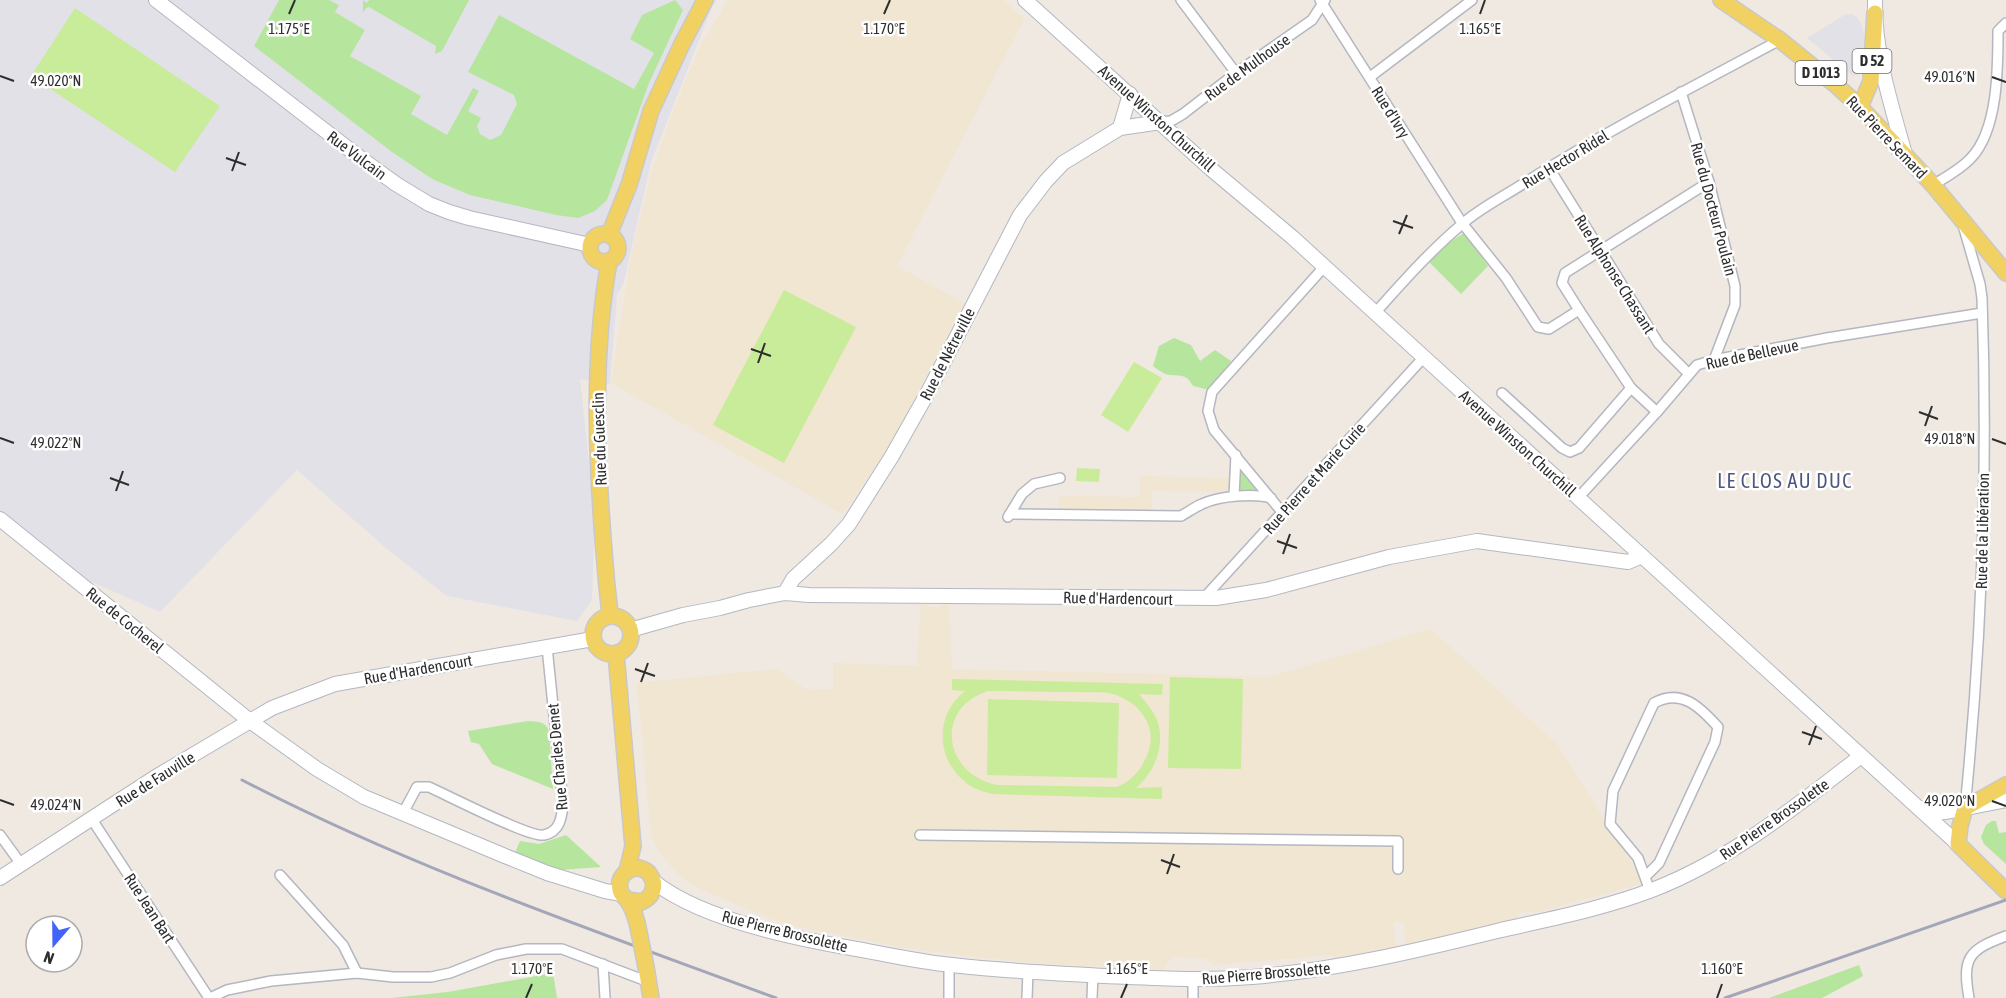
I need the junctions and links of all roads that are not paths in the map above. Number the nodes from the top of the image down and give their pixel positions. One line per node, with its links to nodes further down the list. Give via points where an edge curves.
1 (156, 0): 25 (main road, Rue Vulcain, via 363,160 429,204 469,218)
2 (705, 0): 24 (main road, via 651,111)
3 (1025, 0): 14 (main road, Avenue Winston Churchill)
4 (1181, 0): 11 (street)
5 (1472, 0): 12 (street)
6 (1721, 0): 10 (main road, Rue Pierre Semard / D 1013)
7 (1323, 1): 11 (street, Rue de Mulhouse, via 1312,20); 12 (street, Rue d'Ivry)
8 (1875, 6): 15 (main road, D 52, via 1871,81); 18 (main road, D 52, via 1884,80)
9 (2006, 23): 21 (street, via 1998,32 1994,94 1979,148)
10 (1780, 40): 13 (street, Rue Hector Ridel); 15 (main road, Rue Pierre Semard / D 1013)
11 (1236, 73): 16 (street, Rue de Mulhouse, via 1183,114)
12 (1370, 77): 23 (street, Rue d'Ivry)
13 (1681, 92): 19 (street, Rue Hector Ridel); 20 (street, Rue du Docteur Poulain)
14 (1130, 94): 16 (main road, Avenue Winston Churchill); 17 (main road)
15 (1860, 107): 18 (main road, Rue Pierre Semard / D 1013)
16 (1161, 122): 17 (main road, Rue de Nétreville); 28 (main road, Avenue Winston Churchill)
17 (1120, 128): 49 (main road, Rue de Nétreville, via 1063,163 1020,215 892,456 849,524 793,579)
18 (1905, 154): 21 (main road, Rue Pierre Semard / D 1013)
19 (1549, 168): 23 (street, Rue Hector Ridel); 26 (street, Rue Alphonse Chassant)
20 (1709, 182): 26 (street); 34 (street, Rue du Docteur Poulain, via 1735,286 1735,305)
21 (1933, 185): 22 (main road, Rue Pierre Semard / D 1013)
22 (1962, 220): 29 (main road, Rue Pierre Semard / D 1013); 32 (street, Rue de la Libération, via 1980,284)
23 (1462, 223): 30 (street, Rue d'Ivry, via 1506,278 1538,327 1549,329); 31 (street, Rue Hector Ridel)
24 (609, 235): 25 (main road, via 595,237); 27 (main road, via 618,250)
25 (590, 245): 27 (main road, via 595,259)
26 (1601, 250): 30 (street, via 1565,273 1562,283); 35 (street, Rue Alphonse Chassant, via 1659,344)
27 (609, 262): 51 (main road, Rue du Guesclin, via 598,405)
28 (1324, 267): 31 (main road, Avenue Winston Churchill); 39 (street, via 1212,392 1208,411 1214,430)
29 (2006, 273)
30 (1579, 310): 36 (street)
31 (1375, 313): 33 (main road, Avenue Winston Churchill)
32 (1982, 313): 34 (street, Rue de Bellevue); 61 (street, Rue de la Libération, via 1983,548)
33 (1424, 357): 43 (main road, Avenue Winston Churchill); 44 (street, Rue Pierre et Marie Curie)
34 (1714, 360): 35 (street, Rue de Bellevue, via 1697,365)
35 (1689, 374): 38 (street, Rue de Bellevue)
36 (1631, 388): 37 (street, via 1579,448 1570,452); 38 (street)
37 (1502, 393)
38 (1657, 412): 43 (street, Rue de Bellevue)
39 (1236, 455): 41 (street); 42 (street)
40 (1060, 478): 41 (street, via 1034,484 1022,494 1009,515 1181,516 1204,503)
41 (1234, 496): 42 (street)
42 (1271, 498): 44 (street)
43 (1578, 498): 46 (main road, Avenue Winston Churchill)
44 (1282, 513): 50 (street, Rue Pierre et Marie Curie)
45 (0, 519): 56 (main road, Rue de Cocherel)
46 (1625, 541): 47 (main road, Avenue Winston Churchill); 48 (main road)
47 (1642, 556): 48 (main road, Rue d'Hardencourt, via 1628,562); 57 (main road, Avenue Winston Churchill)
48 (1604, 558): 50 (main road, Rue d'Hardencourt, via 1477,542 1389,557 1251,593)
49 (785, 593): 50 (main road, Rue d'Hardencourt); 52 (main road, Rue d'Hardencourt)
50 (1203, 599)
51 (610, 616): 52 (main road, via 623,620); 53 (main road, via 597,626)
52 (630, 630): 55 (main road, via 628,644)
53 (593, 639): 54 (main road, Rue d'Hardencourt); 55 (main road, via 601,651)
54 (547, 647): 56 (main road, Rue d'Hardencourt, via 335,684 272,708); 62 (street, Rue Charles Denet, via 563,803 562,820 555,829 538,835 429,787 417,787)
55 (616, 654): 72 (main road, via 633,846)
56 (250, 721): 62 (main road, Rue Pierre Brossolette, via 317,770); 63 (main road, Rue de Fauville)
57 (1861, 756): 60 (main road, Avenue Winston Churchill); 74 (main road, Rue Pierre Brossolette, via 1734,850)
58 (2006, 785): 61 (main road)
59 (2006, 800): 61 (main road)
60 (1918, 808): 61 (main road, via 1933,813); 66 (main road, Avenue Winston Churchill)
61 (1965, 808): 66 (main road)
62 (403, 813): 73 (main road, Rue Pierre Brossolette, via 547,873)
63 (92, 819): 67 (main road, Rue de Fauville); 86 (street, Rue Jean Bart)
64 (0, 835): 67 (street)
65 (920, 835): 68 (street, via 1398,841)
66 (1958, 844): 75 (main road, Avenue Winston Churchill)
67 (21, 864): 71 (main road, Rue de Fauville)
68 (1398, 869)
69 (280, 875): 82 (street, via 343,945)
70 (1645, 876): 70 (street, via 1638,858 1610,824 1613,791 1654,703 1671,696 1688,701 1718,727 1715,742 1659,863); 74 (street)
71 (0, 878)
72 (640, 882): 73 (main road, Rue Pierre Brossolette); 76 (main road, via 636,902); 76 (main road, via 619,884); 77 (main road); 80 (main road, Rue Pierre Brossolette, via 740,923 831,945)
73 (581, 883): 76 (main road, Rue Pierre Brossolette)
74 (1650, 891): 85 (main road, Rue Pierre Brossolette, via 1560,917 1368,961 1252,977)
75 (2006, 891)
76 (625, 897): 77 (main road)
77 (638, 926): 83 (main road, bridge)
78 (2006, 936): 93 (street, via 1974,952 1966,966)
79 (603, 964): 82 (street, via 562,949 526,949 431,977); 83 (street); 87 (street)
80 (949, 965): 81 (main road, Rue Pierre Brossolette); 89 (street)
81 (1028, 972): 84 (main road, Rue Pierre Brossolette); 90 (street)
82 (357, 973): 86 (street, via 271,981 227,990)
83 (648, 975): 88 (main road)
84 (1093, 975): 85 (main road, Rue Pierre Brossolette); 91 (street)
85 (1193, 980): 92 (street)
86 (210, 998)
87 (604, 998)
88 (651, 998)
89 (949, 998)
90 (1027, 998)
91 (1092, 998)
92 (1193, 998)
93 (1969, 998)

